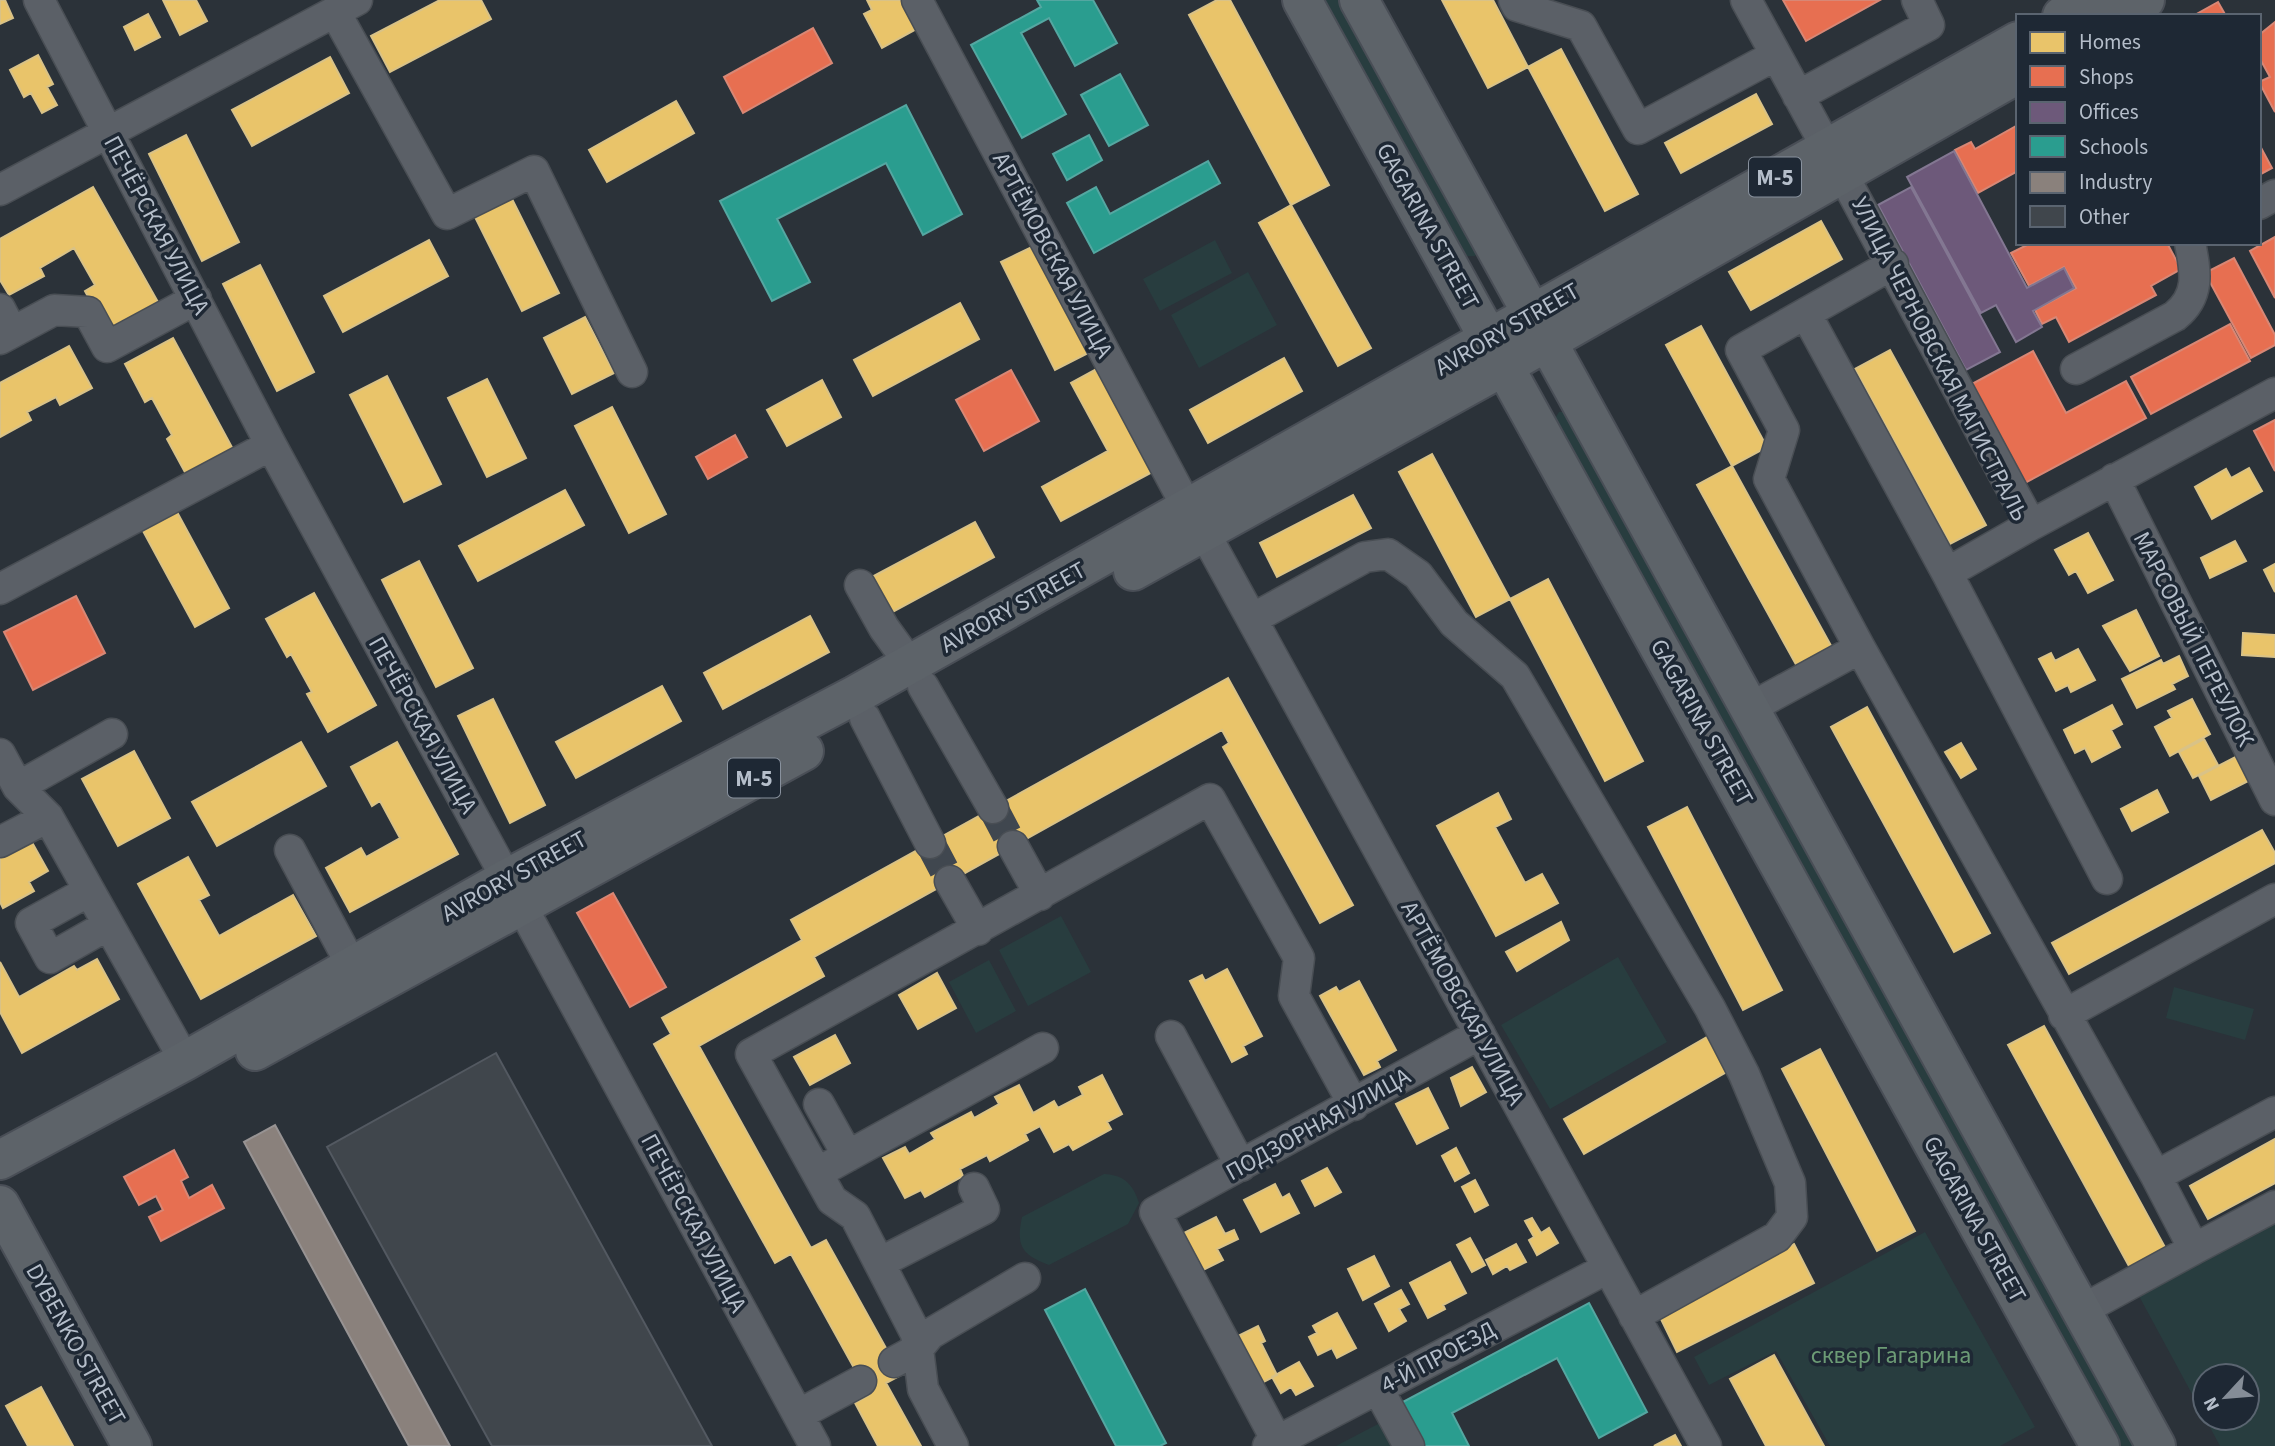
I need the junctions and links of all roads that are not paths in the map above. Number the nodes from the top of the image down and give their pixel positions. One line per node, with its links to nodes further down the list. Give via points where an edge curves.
1 (40, 0): 17 (street, ПЕЧЁРСКАЯ УЛИЦА)
2 (917, 0): 33 (street, АРТЁМОВСКАЯ УЛИЦА)
3 (1302, 0): 26 (main road, GAGARINA STREET)
4 (1359, 0): 25 (main road, GAGARINA STREET)
5 (1514, 0): 14 (street, via 1517,6 1581,26 1638,130)
6 (1746, 0): 14 (street, УЛИЦА ЧЕРНОВСКАЯ МАГИСТРАЛЬ)
7 (1917, 0): 16 (street, via 1930,25)
8 (2090, 0): 11 (main road)
9 (2145, 0): 12 (main road)
10 (346, 6): 17 (street); 28 (street, via 447,214 534,171)
11 (2066, 14)
12 (2121, 14)
13 (2016, 42): 18 (main road, AVRORY STREET / М-5)
14 (1776, 55): 16 (street, УЛИЦА ЧЕРНОВСКАЯ МАГИСТРАЛЬ)
15 (2016, 75): 18 (main road, AVRORY STREET / М-5)
16 (1798, 96): 18 (street, УЛИЦА ЧЕРНОВСКАЯ МАГИСТРАЛЬ)
17 (110, 133): 19 (street); 22 (street, ПЕЧЁРСКАЯ УЛИЦА)
18 (1835, 162): 21 (street, УЛИЦА ЧЕРНОВСКАЯ МАГИСТРАЛЬ); 25 (main road, AVRORY STREET / М-5)
19 (0, 190)
20 (2190, 245): 27 (street, via 2195,291 2187,306)
21 (1894, 264): 23 (street); 32 (street, УЛИЦА ЧЕРНОВСКАЯ МАГИСТРАЛЬ)
22 (196, 299): 24 (street, via 107,347 88,312 54,310); 30 (street, ПЕЧЁРСКАЯ УЛИЦА)
23 (1806, 314): 34 (street); 38 (street, via 1741,350 1784,430 1769,479)
24 (4, 327)
25 (1540, 328): 26 (main road, AVRORY STREET / М-5); 40 (main road, GAGARINA STREET)
26 (1498, 351): 33 (main road, AVRORY STREET / М-5); 94 (main road, GAGARINA STREET)
27 (2076, 369)
28 (632, 372)
29 (2275, 393): 31 (street)
30 (271, 445): 36 (street); 55 (street, ПЕЧЁРСКАЯ УЛИЦА)
31 (2114, 479): 32 (street); 45 (street, МАРСОВЫЙ ПЕРЕУЛОК)
32 (2031, 525): 34 (street, УЛИЦА ЧЕРНОВСКАЯ МАГИСТРАЛЬ)
33 (1204, 534): 37 (street, АРТЁМОВСКАЯ УЛИЦА); 39 (main road, AVRORY STREET / М-5)
34 (1947, 573): 52 (street)
35 (860, 584): 39 (street)
36 (0, 589)
37 (1252, 619): 62 (street, АРТЁМОВСКАЯ УЛИЦА); 83 (street, via 1365,556 1388,554 1418,575 1454,623 1515,676 1710,1007 1777,1148 1790,1183 1793,1217 1777,1237)
38 (1860, 648): 40 (street); 61 (street)
39 (917, 675): 41 (main road, AVRORY STREET / М-5); 46 (street); 55 (main road, AVRORY STREET / М-5)
40 (1749, 708): 82 (main road, GAGARINA STREET)
41 (865, 718): 49 (street); 55 (main road, AVRORY STREET / М-5)
42 (112, 734): 44 (street)
43 (0, 754): 44 (street)
44 (18, 787): 47 (street)
45 (2275, 800)
46 (993, 808)
47 (48, 817): 48 (street); 54 (street)
48 (0, 842)
49 (930, 843)
50 (1013, 846): 56 (street)
51 (290, 850): 60 (street)
52 (2107, 879)
53 (950, 881): 59 (street)
54 (89, 891): 58 (street); 58 (street, via 31,923 50,958)
55 (515, 892): 60 (main road, AVRORY STREET / М-5); 74 (main road, AVRORY STREET / М-5); 87 (street, ПЕЧЁРСКАЯ УЛИЦА)
56 (1040, 895): 59 (street); 67 (street, via 1210,799 1299,958 1294,996)
57 (2275, 899): 61 (street)
58 (108, 925): 65 (street)
59 (978, 930): 72 (street, via 751,1054)
60 (352, 966): 65 (main road, AVRORY STREET / М-5)
61 (2064, 1014): 73 (street)
62 (1480, 1034): 67 (street, ПОДЗОРНАЯ УЛИЦА); 80 (street, АРТЁМОВСКАЯ УЛИЦА)
63 (1171, 1036): 71 (street)
64 (1043, 1048): 69 (street)
65 (185, 1061): 70 (main road, AVRORY STREET / М-5)
66 (819, 1104): 69 (street)
67 (1354, 1105): 71 (street, ПОДЗОРНАЯ УЛИЦА)
68 (2275, 1112): 73 (street)
69 (848, 1156): 72 (street)
70 (0, 1160)
71 (1241, 1166): 88 (street, ПОДЗОРНАЯ УЛИЦА, via 1155,1212)
72 (817, 1173): 79 (street, via 832,1200 855,1216)
73 (2155, 1176): 78 (street)
74 (0, 1188)
75 (974, 1188): 79 (street, via 984,1209)
76 (0, 1205): 89 (main road, DYBENKO STREET)
77 (2275, 1206): 78 (street)
78 (2194, 1249): 82 (street)
79 (881, 1262): 84 (street, via 916,1334)
80 (1608, 1268): 83 (street, АРТЁМОВСКАЯ УЛИЦА); 86 (street, 4-Й ПРОЕЗД)
81 (1025, 1278): 84 (street, via 930,1334)
82 (2081, 1310): 95 (main road, GAGARINA STREET)
83 (1634, 1316): 93 (street, АРТЁМОВСКАЯ УЛИЦА)
84 (906, 1355): 91 (street)
85 (861, 1381): 87 (street)
86 (1378, 1389): 88 (street, 4-Й ПРОЕЗД); 92 (street)
87 (798, 1415): 90 (street, ПЕЧЁРСКАЯ УЛИЦА)
88 (1273, 1444)
89 (132, 1446)
90 (815, 1446)
91 (953, 1446)
92 (1409, 1446)
93 (1706, 1446)
94 (2100, 1446)
95 (2156, 1446)

